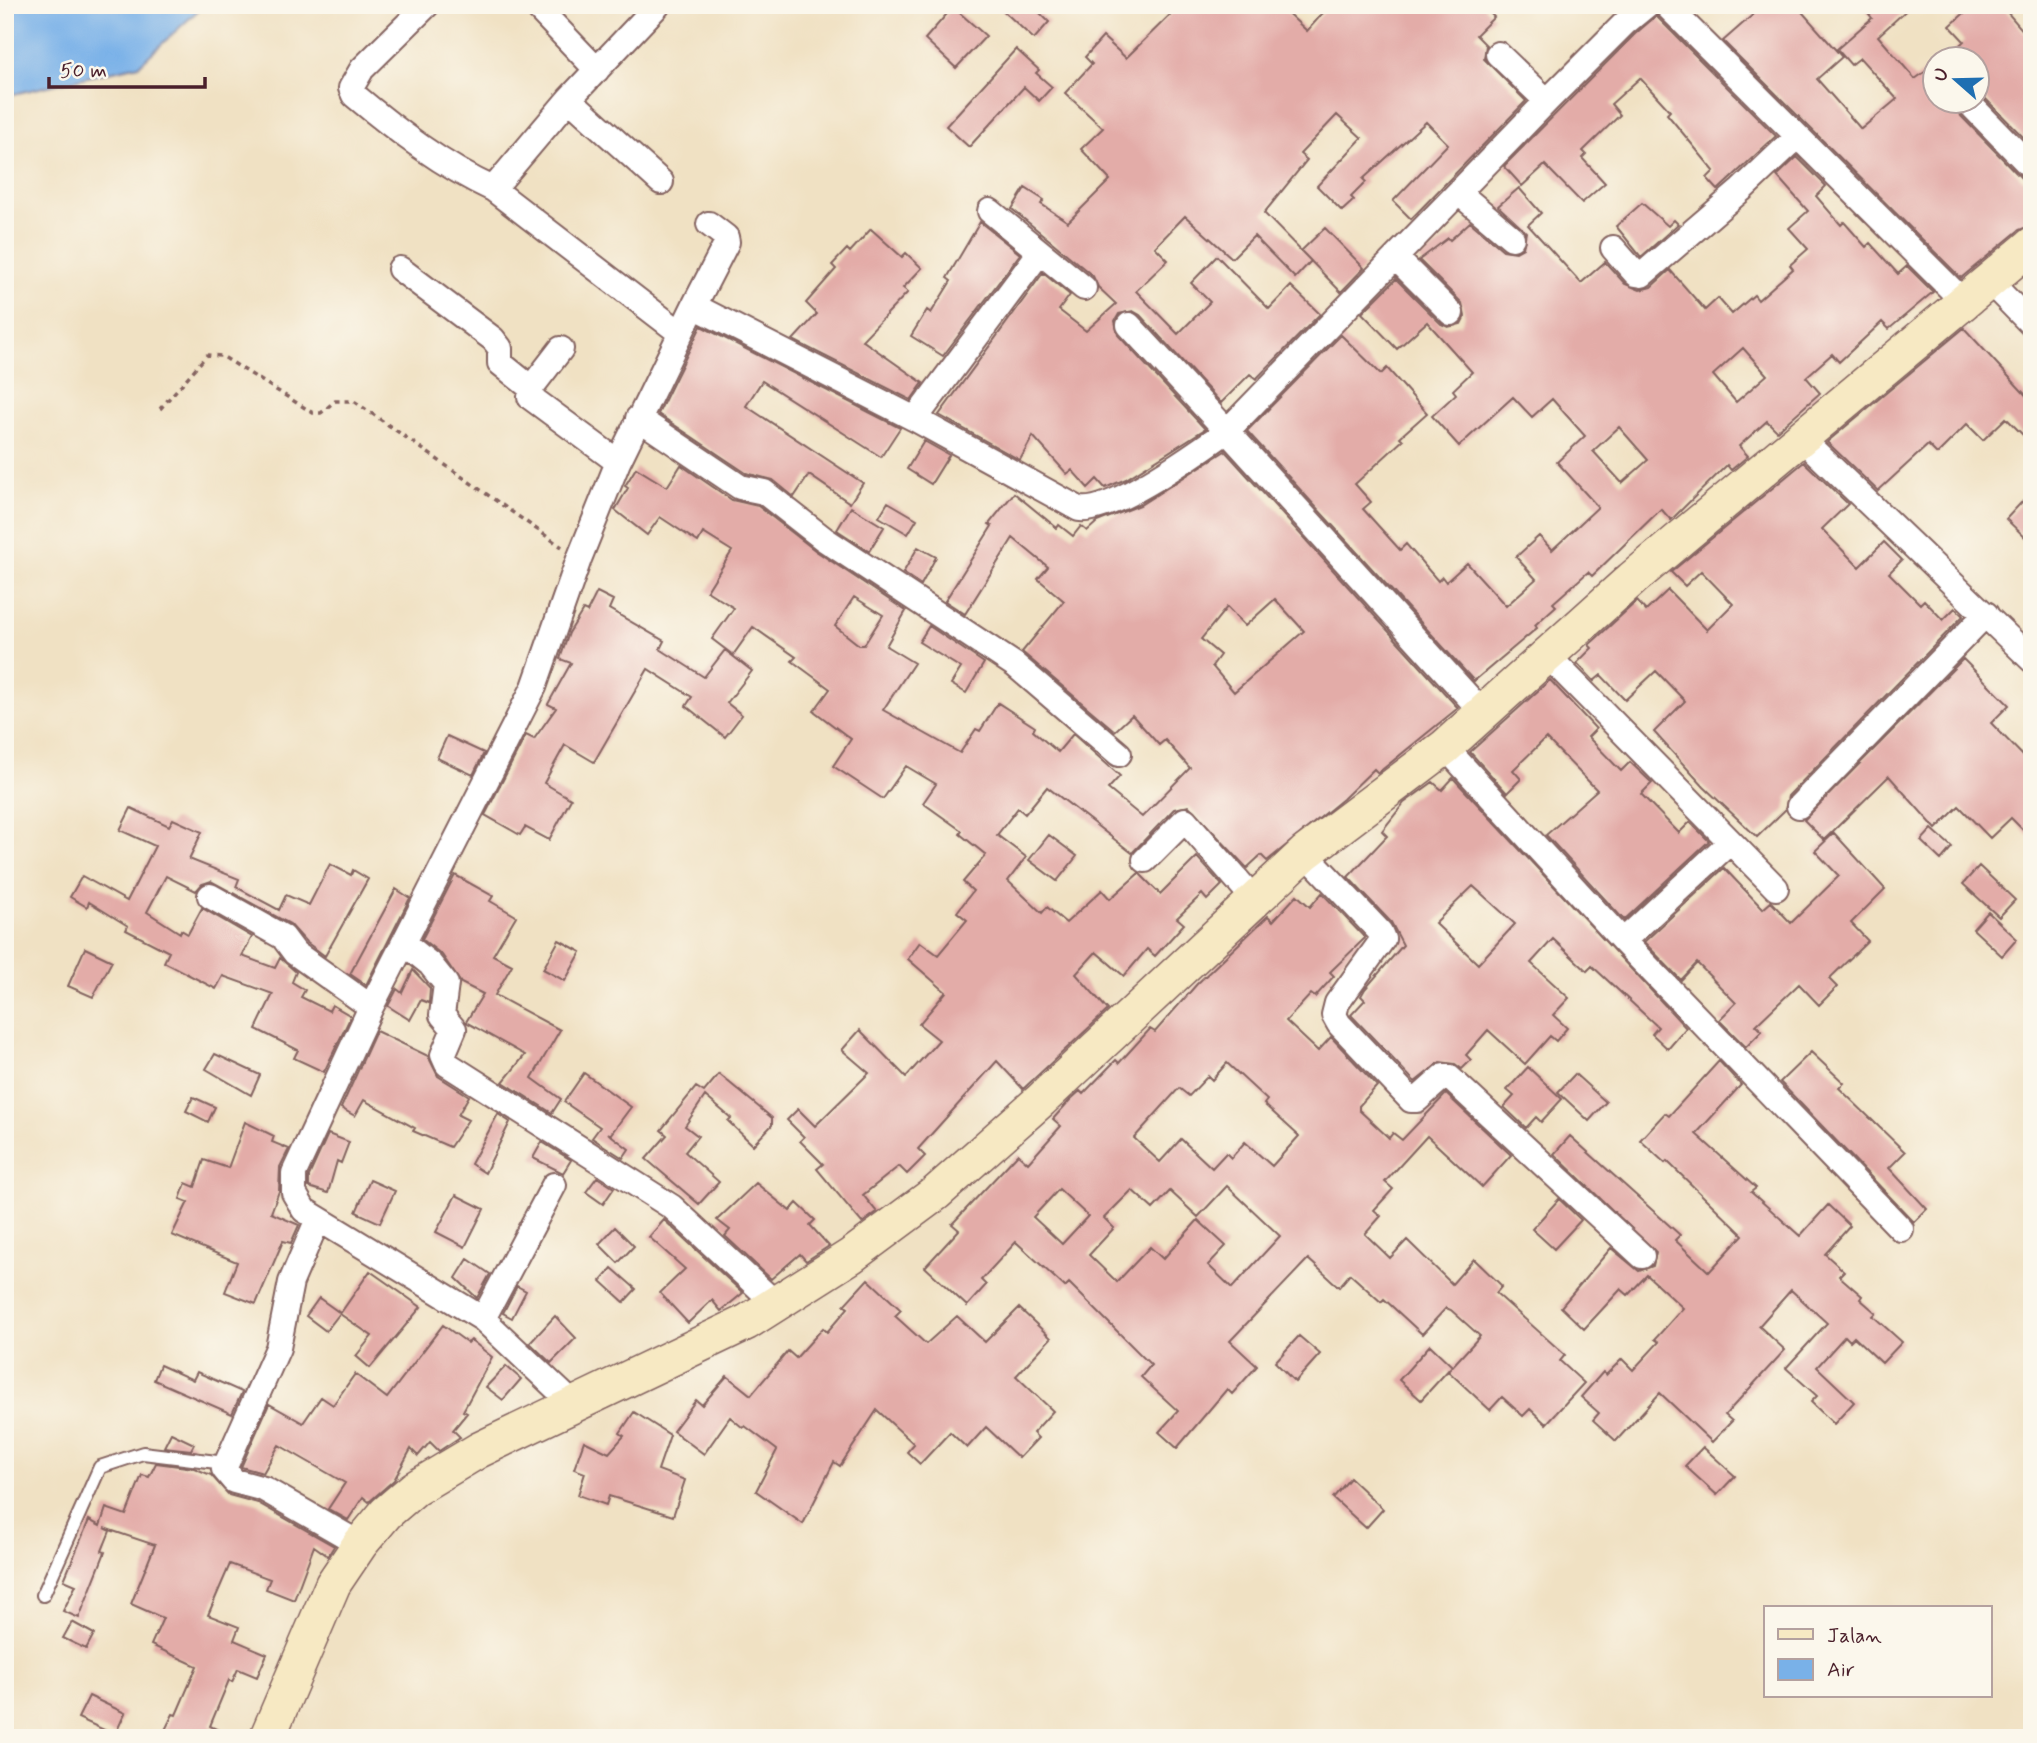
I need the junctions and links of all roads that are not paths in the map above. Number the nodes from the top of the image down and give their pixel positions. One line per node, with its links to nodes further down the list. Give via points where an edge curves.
1 (427, 5): 14 (street, via 362,69 351,88 354,96 420,147)
2 (535, 5): 7 (street)
3 (658, 5): 7 (street)
4 (1647, 5): 9 (street)
5 (1666, 5): 11 (street)
6 (1498, 54): 9 (street)
7 (597, 70): 8 (street)
8 (569, 99): 13 (street); 14 (street)
9 (1547, 101): 15 (street)
10 (1982, 116): 12 (street)
11 (1797, 137): 20 (street, via 1642,275); 25 (street)
12 (2032, 168)
13 (661, 182)
14 (493, 190): 30 (street)
15 (1459, 193): 18 (street); 22 (street)
16 (990, 211): 21 (street)
17 (709, 224): 26 (street, via 727,242)
18 (1512, 238)
19 (2032, 245): 25 (street)
20 (1614, 248)
21 (1040, 251): 24 (street); 34 (street)
22 (1396, 258): 27 (street); 35 (street)
23 (400, 269): 32 (street, via 493,339 500,348 500,363)
24 (1084, 289)
25 (1976, 291): 29 (street); 36 (street)
26 (694, 306): 30 (street); 34 (street)
27 (1451, 313)
28 (1129, 324): 35 (street)
29 (2032, 325)
30 (679, 332): 33 (street)
31 (561, 349): 32 (street)
32 (531, 388): 37 (street, via 530,397)
33 (638, 418): 37 (street); 43 (street, via 740,487 764,492 824,539 1015,665)
34 (915, 419): 35 (street, via 1068,505 1087,510 1107,505 1175,467)
35 (1227, 431): 41 (street)
36 (1801, 438): 38 (street); 39 (street, via 1632,579)
37 (618, 462): 52 (street, via 534,687)
38 (1986, 614): 40 (street); 44 (street)
39 (1548, 656): 41 (street); 45 (street)
40 (2032, 660)
41 (1484, 714): 42 (street)
42 (1445, 747): 46 (street); 51 (street)
43 (1119, 754)
44 (1800, 806)
45 (1730, 842): 48 (street); 51 (street)
46 (1305, 853): 50 (street); 57 (street, via 1383,939 1337,1003 1334,1015 1339,1024 1411,1100 1417,1100 1444,1076 1450,1079)
47 (1145, 860): 50 (street, via 1185,820)
48 (1776, 888)
49 (209, 896): 53 (street, via 284,937 295,953)
50 (1254, 899): 58 (street, via 936,1193 851,1256)
51 (1623, 941): 56 (street)
52 (404, 943): 53 (street); 58 (street, via 446,984 442,1015 454,1029 443,1055 447,1064 672,1207)
53 (371, 1007): 55 (street, via 294,1173 297,1202)
54 (554, 1185): 59 (street)
55 (318, 1219): 59 (street); 61 (street, via 291,1282 278,1348)
56 (1901, 1229)
57 (1642, 1255)
58 (775, 1303): 60 (street, via 715,1338)
59 (483, 1319): 60 (street)
60 (574, 1405): 62 (street, via 445,1467 414,1489)
61 (225, 1463): 62 (street, via 224,1469 234,1481 264,1489); 63 (lane, via 142,1453 100,1467)
62 (360, 1544): 64 (street, via 316,1618)
63 (43, 1595)
64 (267, 1738)

